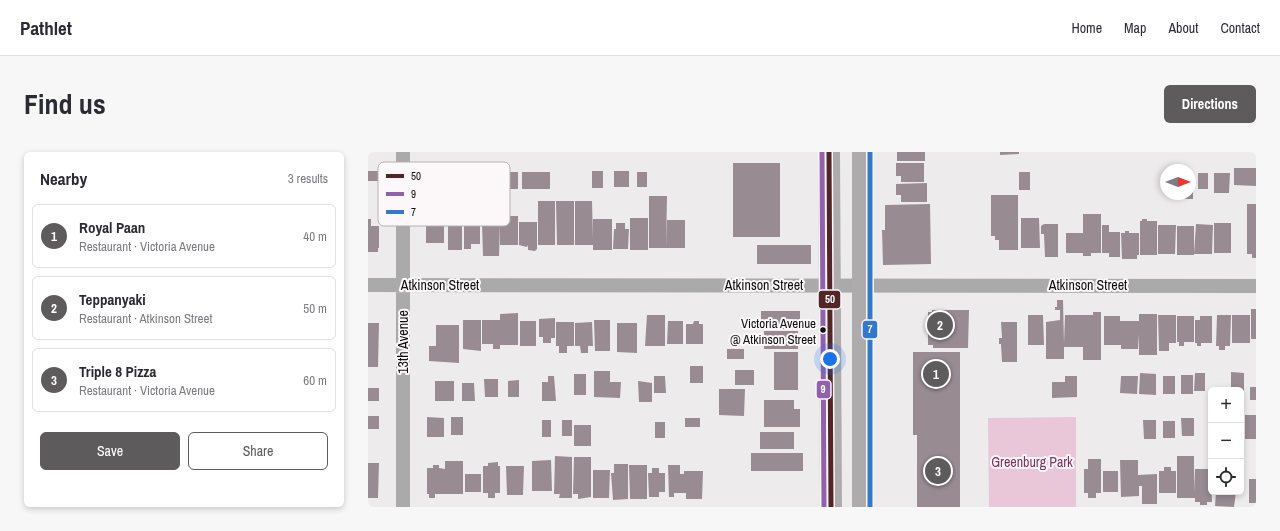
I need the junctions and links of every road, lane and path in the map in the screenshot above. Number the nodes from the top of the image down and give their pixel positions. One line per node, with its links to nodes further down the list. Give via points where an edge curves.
1 (829, 152): 6 (main road)
2 (863, 152): 7 (main road)
3 (402, 226): 5 (street, 13th Avenue)
4 (368, 285): 5 (street, Atkinson Street)
5 (402, 285): 6 (street, Atkinson Street); 9 (street, 13th Avenue)
6 (831, 285): 7 (street, Atkinson Street); 10 (main road)
7 (862, 285): 8 (street, Atkinson Street); 11 (main road)
8 (1256, 286)
9 (402, 507)
10 (831, 507)
11 (862, 507)

